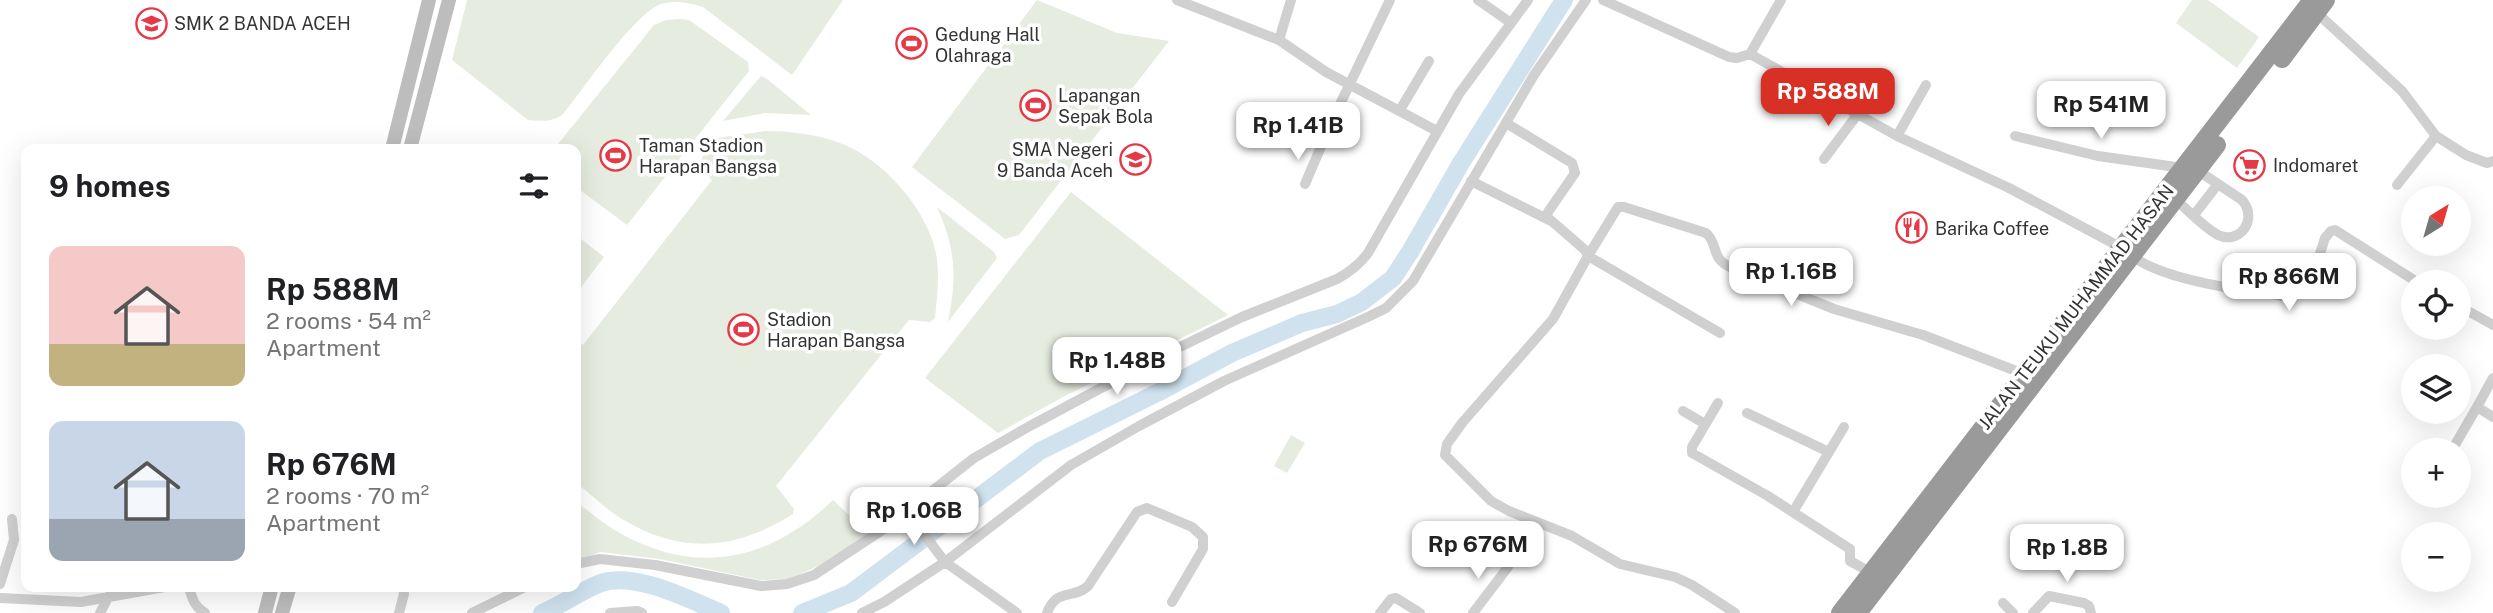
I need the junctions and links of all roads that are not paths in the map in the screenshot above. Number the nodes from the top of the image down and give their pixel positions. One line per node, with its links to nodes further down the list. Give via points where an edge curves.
1 (429, 0): 25 (main road)
2 (449, 0): 26 (main road)
3 (1177, 0): 13 (street)
4 (1291, 0): 13 (street)
5 (1390, 0): 16 (street)
6 (1478, 0): 12 (street)
7 (1528, 0): 12 (street)
8 (1586, 0): 20 (street)
9 (1603, 0): 14 (street, via 1729,57)
10 (1782, 0): 14 (street)
11 (2312, 11): 24 (street, via 2402,91); 29 (highway, JALAN TEUKU MUHAMMAD HASAN)
12 (1511, 23): 21 (street)
13 (1279, 40): 16 (street, via 1305,60)
14 (1750, 54): 19 (street)
15 (1429, 61): 18 (street)
16 (1350, 83): 18 (street); 31 (street)
17 (1926, 85): 22 (street)
18 (1400, 110): 21 (street)
19 (1857, 115): 22 (street); 27 (street)
20 (1506, 123): 30 (street); 36 (street, via 1575,168 1548,212)
21 (1437, 131): 56 (street, via 1359,265 1338,279 1172,351 1028,427 974,458)
22 (1897, 136): 37 (street, via 2008,188)
23 (2015, 136): 29 (street, via 2098,156)
24 (2436, 136): 28 (street); 33 (street)
25 (393, 144)
26 (411, 144)
27 (1824, 159)
28 (2491, 164)
29 (2191, 169): 32 (street); 34 (highway, JALAN TEUKU MUHAMMAD HASAN); 37 (highway, JALAN TEUKU MUHAMMAD HASAN)
30 (1471, 181): 36 (street); 58 (street, via 1413,281 1386,308 1224,381 1139,426 1071,465)
31 (1306, 184)
32 (2218, 184): 35 (street); 35 (street, via 2247,206 2249,219 2243,230 2235,236 2220,236)
33 (2397, 185)
34 (2175, 199): 35 (street); 37 (highway, JALAN TEUKU MUHAMMAD HASAN)
35 (2194, 215)
36 (1549, 220): 38 (street)
37 (2127, 252): 39 (street, via 2154,270 2291,298 2297,293 2300,275 2315,269 2325,238 2335,230); 43 (highway, JALAN TEUKU MUHAMMAD HASAN); 50 (highway, JALAN TEUKU MUHAMMAD HASAN)
38 (1588, 256): 42 (street); 43 (street, via 1616,209 1624,207 1706,233 1717,258 1730,267 1834,309 1923,335); 89 (street, via 1553,319 1462,423 1445,455 1492,501 1509,511 1572,536 1620,564 1675,577)
39 (2401, 272)
40 (2471, 313): 41 (street)
41 (2493, 326)
42 (1720, 333)
43 (2024, 374): 50 (highway, JALAN TEUKU MUHAMMAD HASAN)
44 (2493, 378): 46 (street)
45 (1718, 403): 51 (street)
46 (2477, 407): 49 (street); 53 (street)
47 (1683, 411): 51 (street)
48 (1747, 413): 54 (street)
49 (2493, 417)
50 (1996, 422): 61 (highway, JALAN TEUKU MUHAMMAD HASAN); 91 (highway, JALAN TEUKU MUHAMMAD HASAN)
51 (1705, 424): 55 (street, via 1692,453)
52 (1844, 427): 54 (street)
53 (2459, 438)
54 (1829, 452): 55 (street)
55 (1793, 512): 61 (street, via 1849,548 1850,561)
56 (908, 513): 58 (street); 59 (street, via 814,575 787,584 761,586 600,559)
57 (12, 519): 62 (street, via 14,540)
58 (941, 558): 83 (street, via 884,602); 84 (street)
59 (581, 563)
60 (1508, 568): 88 (street)
61 (1870, 572): 90 (highway, JALAN TEUKU MUHAMMAD HASAN)
62 (0, 584)
63 (133, 592): 69 (street)
64 (190, 592): 76 (street, via 196,607)
65 (270, 592): 77 (main road)
66 (288, 592): 78 (main road)
67 (404, 592): 79 (street)
68 (515, 592): 80 (street)
69 (109, 596): 71 (street, via 80,602); 75 (street)
70 (0, 598): 71 (street)
71 (48, 601): 74 (street)
72 (1172, 601): 85 (street, via 1203,549 1203,537 1192,527 1147,508 1137,512 1088,586 1056,598)
73 (2003, 603): 92 (street)
74 (43, 613)
75 (100, 613)
76 (205, 613)
77 (265, 613)
78 (282, 613)
79 (399, 613)
80 (472, 613)
81 (610, 613): 82 (street)
82 (642, 613)
83 (862, 613)
84 (1017, 613)
85 (1047, 613)
86 (1380, 613): 87 (street, via 1396,598)
87 (1420, 613)
88 (1473, 613)
89 (1735, 613)
90 (1840, 613)
91 (1858, 613)
92 (2013, 613)
93 (2033, 613): 94 (street, via 2049,596 2084,603)
94 (2091, 613)

